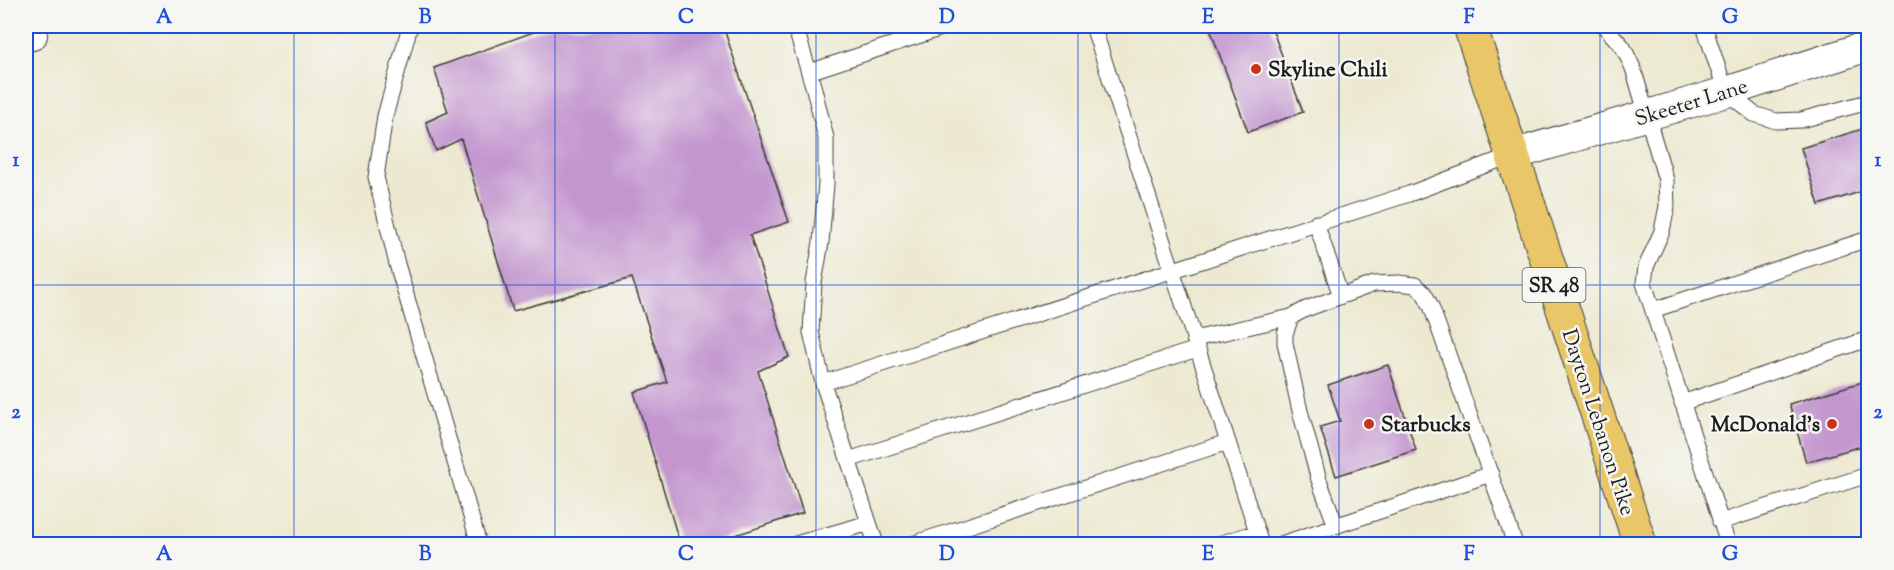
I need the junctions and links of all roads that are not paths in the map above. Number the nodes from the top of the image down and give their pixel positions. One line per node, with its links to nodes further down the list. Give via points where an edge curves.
1 (410, 26): 33 (lane, via 385,116 376,177 397,264)
2 (795, 26): 9 (lane)
3 (948, 26): 9 (lane)
4 (1094, 26): 16 (lane)
5 (1470, 26): 13 (main road, Dayton Lebanon Pike / SR 48)
6 (1604, 26): 12 (lane, via 1623,46)
7 (1708, 26): 10 (lane)
8 (1869, 46): 10 (street, Skeeter Lane)
9 (809, 72): 22 (lane, via 826,138 826,184 811,332)
10 (1726, 92): 11 (lane, via 1754,114 1776,121 1801,120); 12 (street, Skeeter Lane)
11 (1869, 102)
12 (1647, 116): 13 (street, Skeeter Lane); 18 (lane, via 1666,180 1667,206 1662,231 1646,267 1644,283)
13 (1512, 155): 14 (lane); 39 (main road, Dayton Lebanon Pike / SR 48)
14 (1316, 223): 16 (lane); 17 (lane)
15 (1869, 239): 18 (lane)
16 (1172, 270): 21 (lane); 22 (lane)
17 (1341, 296): 19 (lane); 26 (lane, via 1374,284 1399,283 1415,285 1424,293)
18 (1653, 310): 23 (lane)
19 (1291, 317): 21 (lane); 30 (lane, via 1285,343 1319,480)
20 (1869, 339): 23 (lane)
21 (1196, 344): 24 (lane); 25 (lane)
22 (823, 383): 25 (lane)
23 (1682, 403): 28 (lane)
24 (1228, 442): 31 (lane); 36 (lane)
25 (848, 460): 29 (lane)
26 (1491, 474): 30 (lane); 32 (lane)
27 (1869, 475): 28 (lane)
28 (1720, 522): 40 (lane)
29 (869, 523): 34 (lane); 35 (lane)
30 (1336, 526): 38 (lane)
31 (1259, 538): 37 (lane)
32 (1510, 543)
33 (479, 544)
34 (796, 544)
35 (876, 544)
36 (912, 544)
37 (1219, 544)
38 (1281, 544)
39 (1640, 544)
40 (1728, 544)

